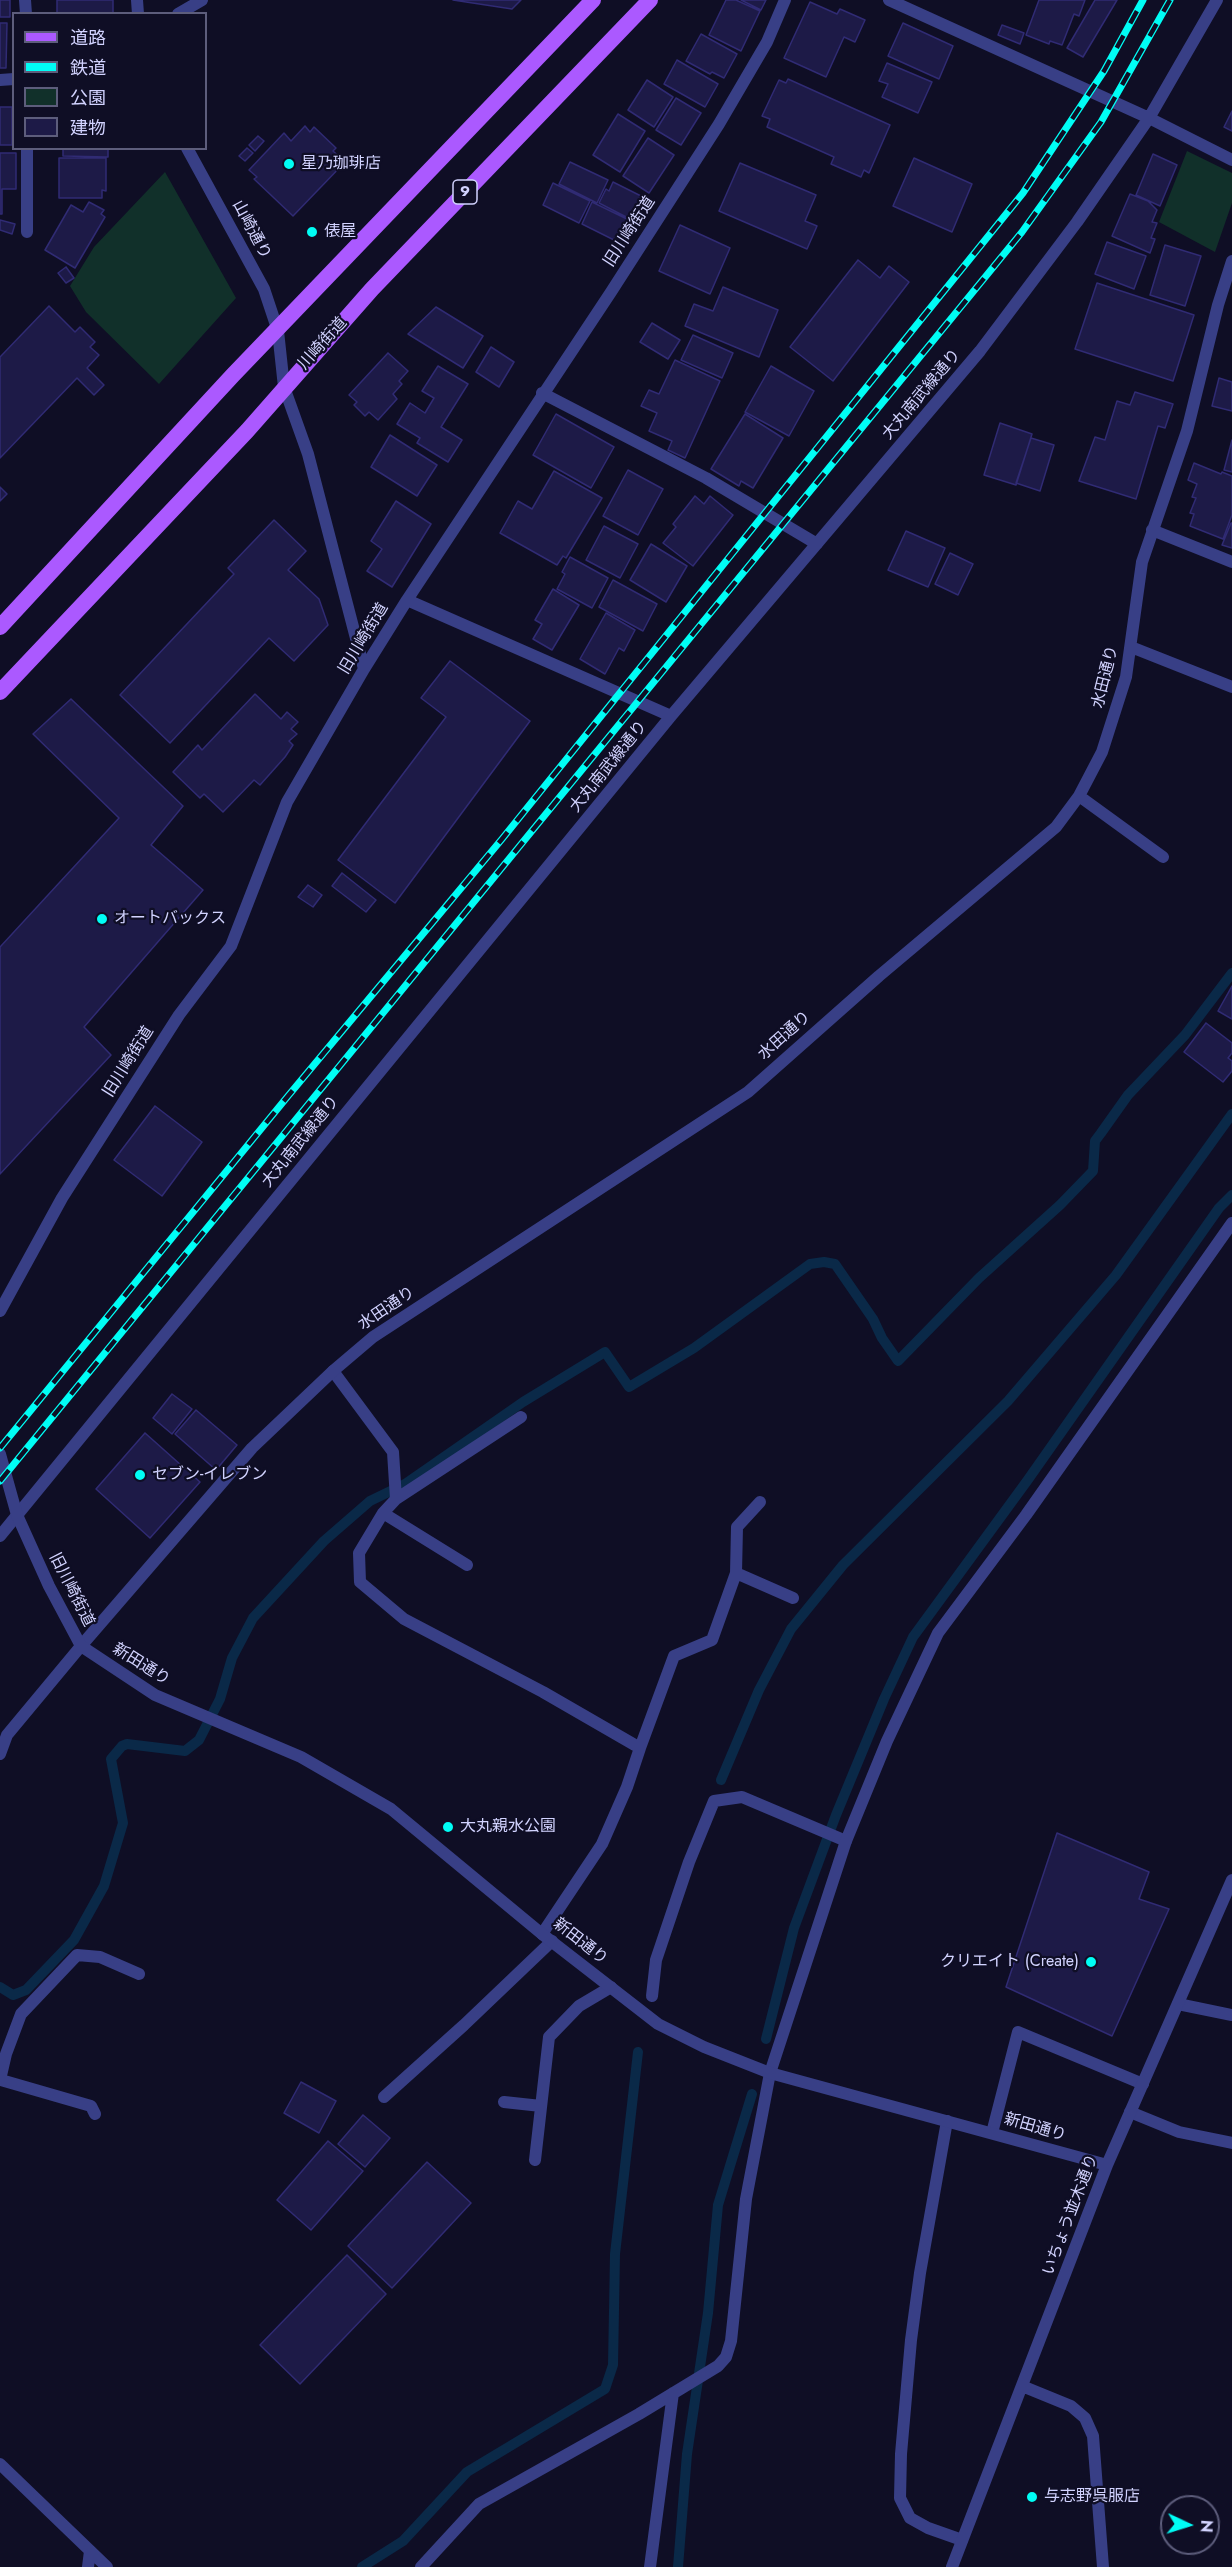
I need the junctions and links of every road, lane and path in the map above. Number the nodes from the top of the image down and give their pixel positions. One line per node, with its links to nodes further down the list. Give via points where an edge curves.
1 (202, 0): 7 (street)
2 (593, 0): 14 (main road, 9)
3 (650, 0): 15 (main road, 川崎街道 / 9, via 372,289)
4 (785, 0): 16 (street, 旧川崎街道, via 767,42 719,124)
5 (890, 0): 8 (street)
6 (1216, 0): 8 (street, 大丸南武線通り)
7 (181, 12)
8 (1149, 118): 11 (street); 18 (street, 大丸南武線通り, via 980,351)
9 (27, 150): 12 (street)
10 (188, 150): 14 (street, 山崎通り, via 264,289)
11 (1232, 160)
12 (27, 232)
13 (1232, 261): 17 (street, 水田通り, via 1187,431)
14 (278, 331): 15 (street, 山崎通り); 21 (main road, 9)
15 (284, 387): 23 (street, 山崎通り, via 308,454); 25 (main road, 川崎街道 / 9)
16 (542, 393): 18 (street, via 706,478); 20 (street, 旧川崎街道)
17 (1152, 530): 19 (street); 22 (street, 水田通り, via 1139,580)
18 (817, 544): 26 (street, 大丸南武線通り)
19 (1232, 562)
20 (407, 600): 23 (street, 旧川崎街道); 26 (street)
21 (0, 627)
22 (1131, 647): 24 (street); 27 (street, 水田通り, via 1126,677 1102,752)
23 (364, 669): 30 (street, 旧川崎街道, via 287,802 231,946 179,1015 62,1198)
24 (1232, 687)
25 (0, 692)
26 (671, 716): 37 (street, 大丸南武線通り)
27 (1079, 796): 28 (street); 31 (street, 水田通り, via 1056,828 748,1092 373,1337)
28 (1162, 857)
29 (1232, 1223): 45 (street, via 938,1633)
30 (0, 1311)
31 (333, 1371): 34 (street, via 393,1452); 42 (street, 水田通り, via 252,1448)
32 (521, 1417): 34 (street)
33 (0, 1454): 37 (street, 旧川崎街道)
34 (396, 1499): 36 (street)
35 (760, 1502): 40 (street, via 737,1527)
36 (383, 1513): 39 (street); 43 (street, via 359,1553 360,1582 404,1619)
37 (16, 1515): 38 (street, 大丸南武線通り); 42 (street, 旧川崎街道)
38 (0, 1536)
39 (467, 1564)
40 (736, 1573): 41 (street); 43 (street, via 712,1640 674,1656)
41 (793, 1598)
42 (81, 1646): 44 (street, 旧川崎街道, via 7,1736); 47 (street, 新田通り, via 155,1695 301,1757 392,1809)
43 (640, 1748): 47 (street, via 602,1844)
44 (0, 1754)
45 (841, 1839): 50 (street, via 742,1797 714,1801 656,1960); 53 (street)
46 (1232, 1880): 51 (street, いちょう並木通り)
47 (547, 1938): 49 (street, 新田通り); 56 (street, via 464,2025)
48 (139, 1974): 54 (street, via 100,1957 77,1955 21,2014)
49 (611, 1987): 53 (street, 新田通り, via 658,2024); 58 (street, via 579,2006 549,2037)
50 (652, 1996)
51 (1178, 2004): 52 (street); 55 (street, いちょう並木通り)
52 (1232, 2015)
53 (770, 2073): 61 (street, 新田通り); 67 (street, via 746,2199 731,2341 718,2366)
54 (1, 2080): 60 (street, via 91,2106)
55 (1143, 2084): 59 (street, いちょう並木通り); 62 (street, via 1018,2032)
56 (384, 2097)
57 (504, 2102): 58 (street)
58 (541, 2106): 64 (street)
59 (1130, 2112): 63 (street, via 1179,2132); 65 (street, いちょう並木通り)
60 (95, 2114)
61 (947, 2121): 62 (street, 新田通り); 69 (street, via 911,2340 900,2498 910,2518)
62 (992, 2133): 65 (street, 新田通り)
63 (1232, 2143)
64 (534, 2160)
65 (1107, 2165): 66 (street, いちょう並木通り)
66 (1022, 2386): 69 (street, いちょう並木通り); 76 (street, via 1071,2406 1085,2418 1093,2436)
67 (673, 2393): 73 (street, via 479,2504); 74 (street)
68 (0, 2464): 70 (street)
69 (962, 2540): 75 (street, いちょう並木通り)
70 (90, 2550): 71 (street); 72 (street)
71 (88, 2567)
72 (107, 2567)
73 (421, 2567)
74 (650, 2567)
75 (952, 2567)
76 (1103, 2567)

